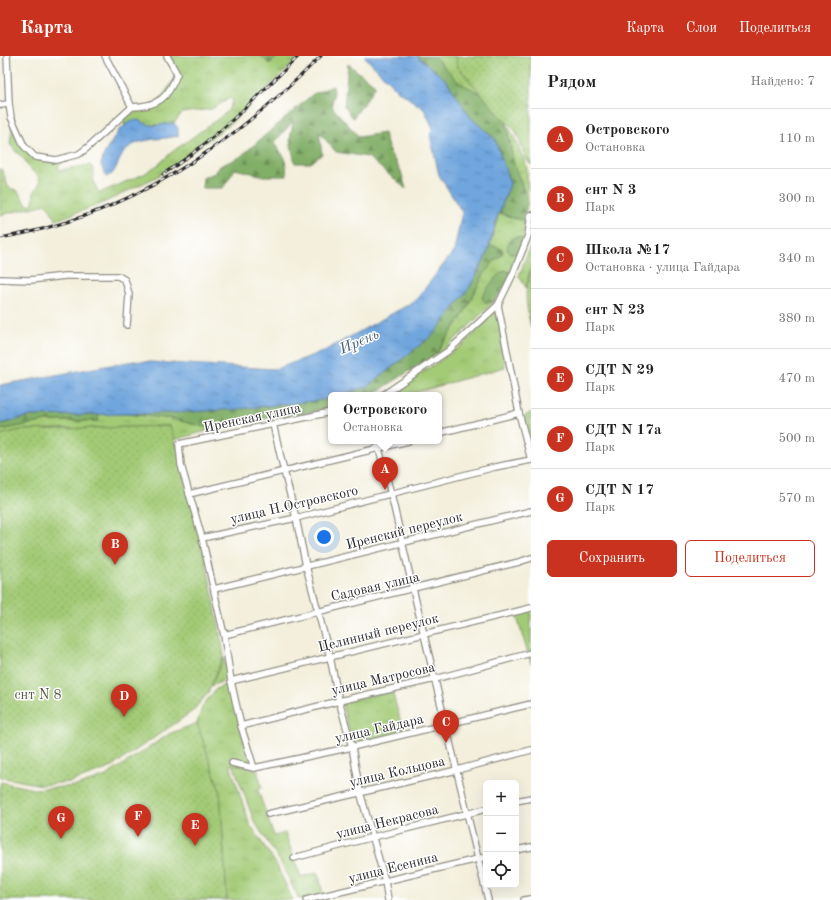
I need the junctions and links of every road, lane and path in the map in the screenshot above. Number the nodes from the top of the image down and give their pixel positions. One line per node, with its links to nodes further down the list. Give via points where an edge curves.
1 (7, 56): 4 (street)
2 (105, 56): 6 (street)
3 (167, 56): 6 (street, via 177,74 173,85 164,98 156,103)
4 (9, 104): 5 (street); 6 (street, via 11,117 24,146 35,157 56,160 79,154)
5 (0, 105)
6 (132, 107)
7 (531, 215): 9 (street, via 528,236)
8 (0, 279): 10 (street, via 113,276 125,280 129,294)
9 (498, 305): 11 (street, via 448,351); 13 (street)
10 (127, 325)
11 (387, 392)
12 (328, 413): 14 (street, Иренская улица)
13 (518, 413): 15 (street); 19 (street)
14 (273, 424): 20 (street); 21 (street, Иренская улица, via 179,444 181,465)
15 (442, 432)
16 (377, 444): 18 (street)
17 (397, 444): 18 (street)
18 (378, 449): 20 (street); 22 (street)
19 (531, 460): 22 (street, улица Н.Островского)
20 (284, 471): 21 (street); 24 (street)
21 (189, 494): 25 (street)
22 (391, 494): 24 (street, улица Н.Островского); 26 (street)
23 (531, 511): 26 (street, Иренский переулок)
24 (296, 518): 25 (street, улица Н.Островского); 28 (street)
25 (202, 538): 29 (street)
26 (402, 543): 28 (street, Иренский переулок); 30 (street)
27 (531, 558): 30 (street, Садовая улица)
28 (306, 566): 29 (street, Иренский переулок); 32 (street)
29 (214, 589): 34 (street)
30 (413, 589): 32 (street, Садовая улица); 33 (street)
31 (531, 608): 33 (street, Целинный переулок)
32 (318, 612): 34 (street, Садовая улица); 36 (street)
33 (424, 633): 36 (street, Целинный переулок); 37 (street)
34 (224, 635): 38 (street)
35 (531, 653): 37 (street, улица Матросова)
36 (330, 657): 38 (street, Целинный переулок); 39 (street)
37 (435, 679): 39 (street, улица Матросова); 41 (street)
38 (230, 681): 42 (street)
39 (339, 701): 42 (street, улица Матросова); 43 (street)
40 (531, 704): 41 (street, улица Гайдара)
41 (446, 724): 43 (street, улица Гайдара); 47 (street)
42 (240, 726): 46 (street)
43 (352, 747): 46 (street, улица Гайдара); 48 (street)
44 (531, 750): 47 (street, улица Кольцова)
45 (232, 763): 46 (street, улица Гайдара)
46 (254, 768)
47 (457, 770): 48 (street, улица Кольцова); 52 (street)
48 (360, 792): 53 (street, улица Кольцова); 54 (street)
49 (531, 798): 50 (street)
50 (519, 801)
51 (483, 810): 52 (street, улица Некрасова)
52 (468, 813): 54 (street, улица Некрасова); 59 (street)
53 (268, 814)
54 (373, 837): 57 (street, улица Некрасова); 60 (street)
55 (531, 847): 56 (street)
56 (519, 849)
57 (294, 858)
58 (483, 858): 59 (street, улица Есенина)
59 (478, 859): 60 (street, улица Есенина); 64 (street)
60 (385, 881): 62 (street, улица Есенина); 63 (street)
61 (531, 899): 65 (street)
62 (306, 900)
63 (388, 900)
64 (488, 900)
65 (524, 900)

